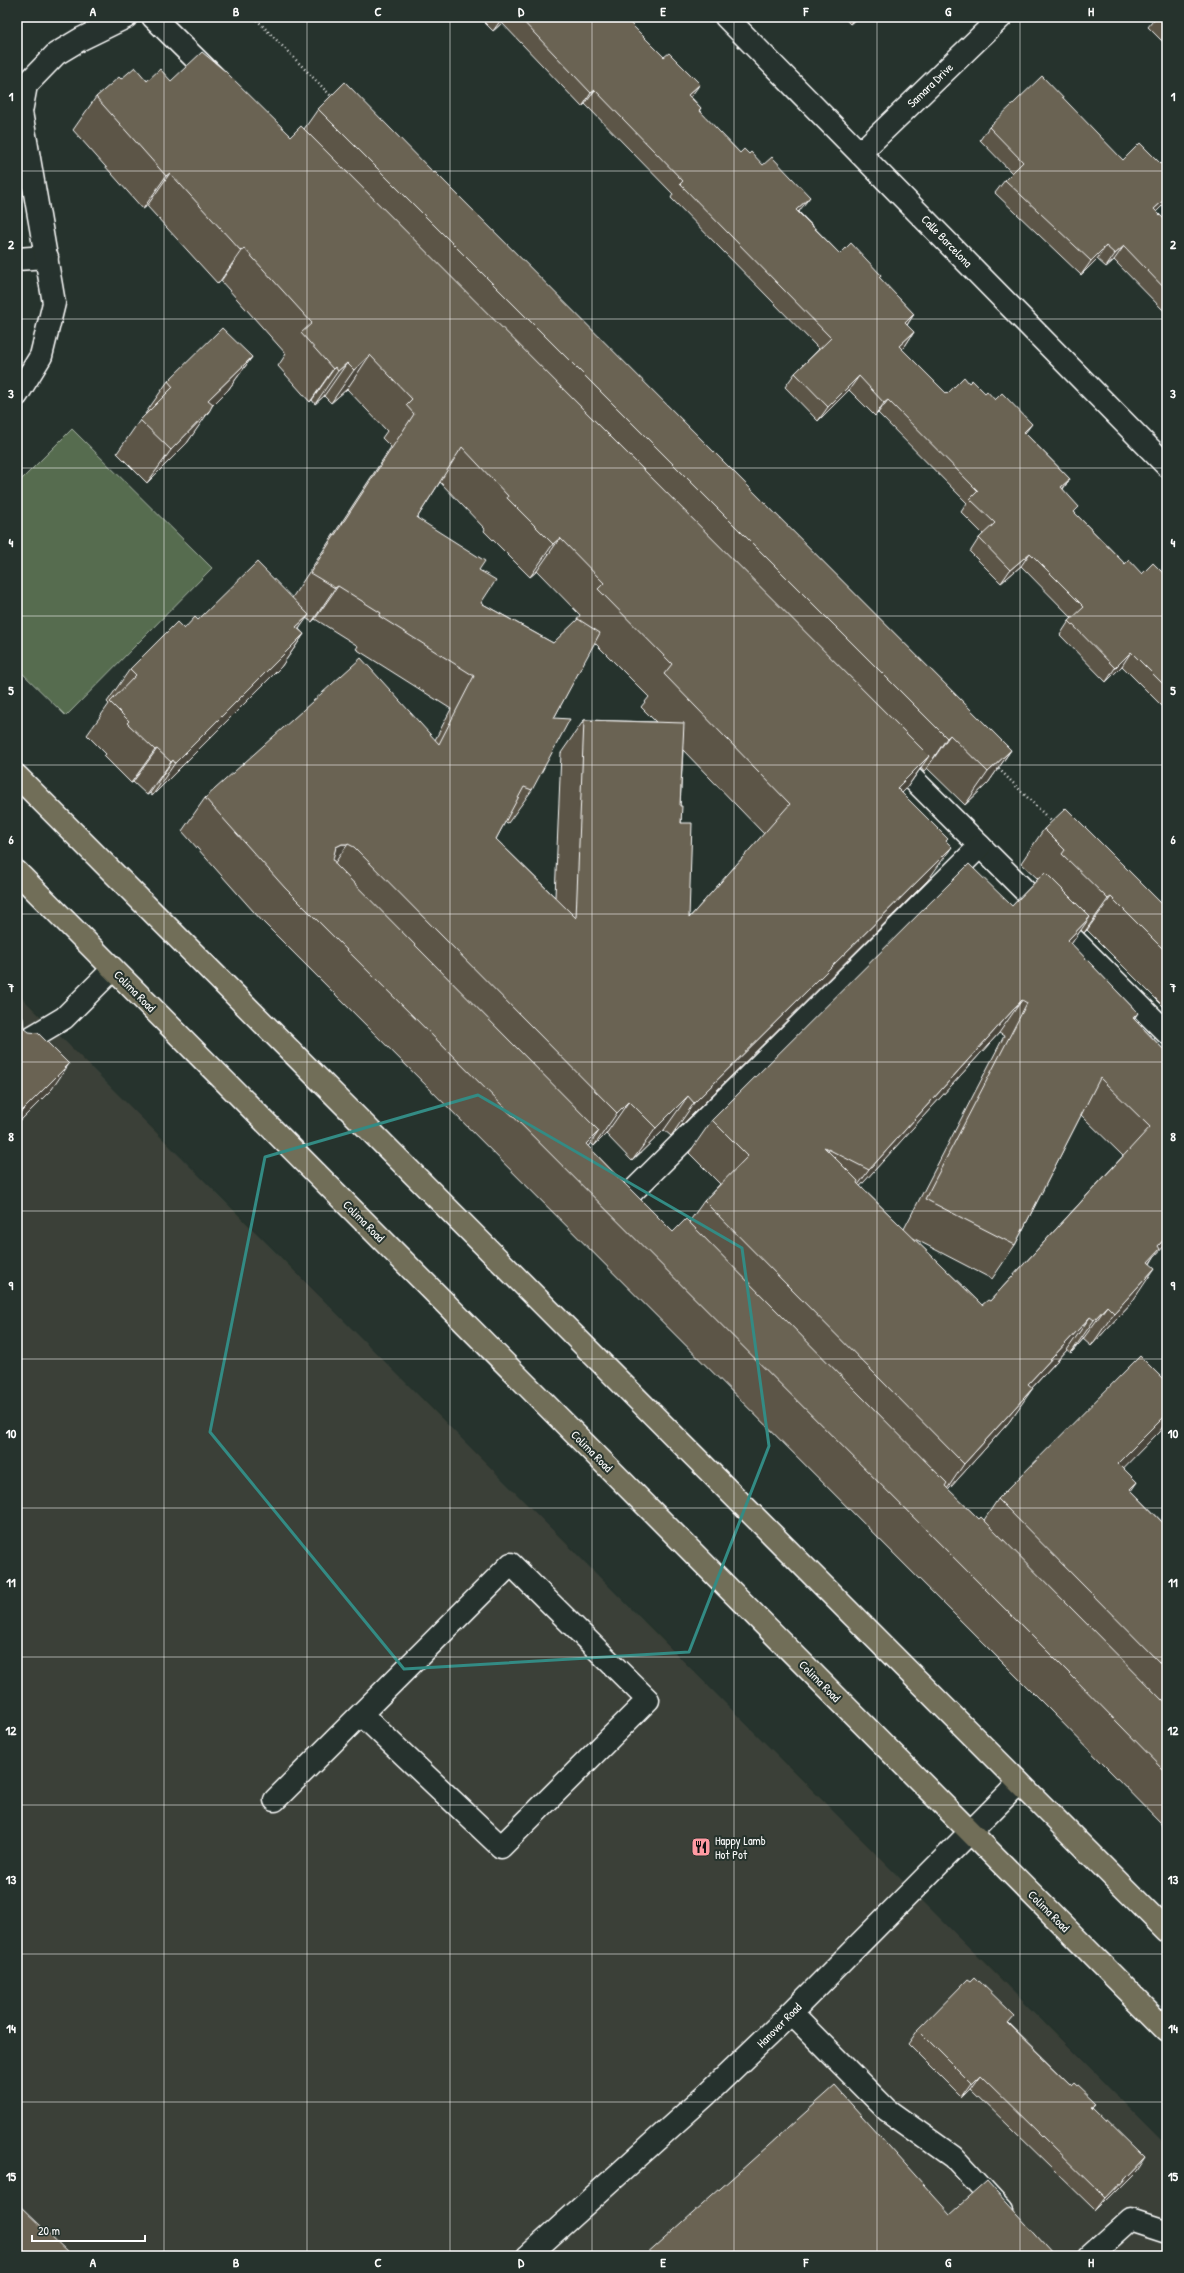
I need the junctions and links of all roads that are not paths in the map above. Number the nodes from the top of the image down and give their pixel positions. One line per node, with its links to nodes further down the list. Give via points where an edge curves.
1 (126, 17): 6 (street, via 81,38 56,54 26,85)
2 (152, 17): 5 (street)
3 (726, 17): 7 (street, Calle Barcelona)
4 (1000, 17): 7 (street, Samara Drive)
5 (228, 92)
6 (19, 112): 8 (street)
7 (860, 153): 11 (street, Calle Barcelona)
8 (47, 257): 9 (street); 10 (street, via 54,304 41,356)
9 (17, 259)
10 (17, 395)
11 (1167, 466)
12 (879, 745): 14 (street)
13 (17, 776): 23 (main road)
14 (980, 846): 17 (street); 20 (street)
15 (17, 872): 16 (main road, Colima Road)
16 (113, 969): 18 (street, via 64,1018); 25 (main road, Colima Road)
17 (1167, 1033)
18 (17, 1046)
19 (610, 1180): 20 (street)
20 (626, 1197): 21 (street)
21 (643, 1214)
22 (361, 1714): 22 (street, via 511,1564 648,1700 501,1847); 24 (street)
23 (1019, 1782): 25 (street, Hanover Road); 26 (main road)
24 (276, 1800)
25 (970, 1832): 27 (street, Hanover Road); 28 (main road, Colima Road)
26 (1167, 1931)
27 (791, 2013): 29 (street, via 887,2110 953,2157); 31 (street, Hanover Road, via 636,2161)
28 (1167, 2030)
29 (1012, 2221)
30 (1167, 2232): 32 (street, via 1130,2220)
31 (528, 2256)
32 (1090, 2256)

